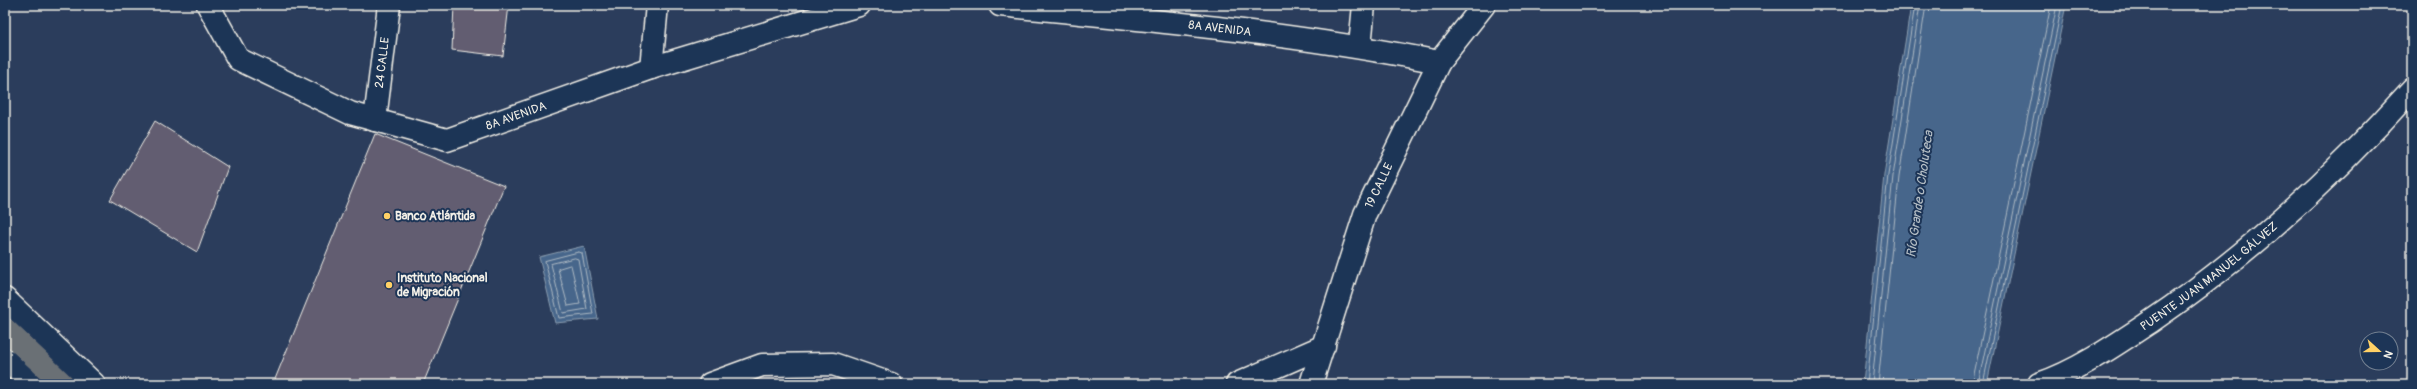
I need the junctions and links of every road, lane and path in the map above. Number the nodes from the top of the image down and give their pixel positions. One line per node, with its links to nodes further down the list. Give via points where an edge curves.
1 (208, 5): 13 (street, 8A AVENIDA, via 238,59 350,113)
2 (389, 5): 13 (street, 24 CALLE)
3 (657, 5): 11 (street)
4 (859, 5): 11 (street, 8A AVENIDA)
5 (1000, 5): 8 (street, 8A AVENIDA)
6 (1364, 5): 9 (street)
7 (1484, 5): 10 (street, 19 CALLE)
8 (1129, 11): 9 (street, 8A AVENIDA)
9 (1360, 46): 10 (street, 8A AVENIDA)
10 (1439, 62): 16 (street, 19 CALLE, via 1365,214)
11 (652, 68): 13 (street, 8A AVENIDA, via 447,140)
12 (2412, 89): 25 (street, PUENTE JUAN MANUEL GÁLVEZ, via 2363,144 2271,230 2195,291 2110,349)
13 (375, 120)
14 (5, 299): 20 (street)
15 (5, 329): 19 (main road)
16 (1324, 346): 23 (street); 24 (street, 19 CALLE)
17 (5, 358): 18 (street)
18 (32, 384)
19 (63, 384)
20 (94, 384)
21 (710, 384): 22 (street, via 762,365 833,364)
22 (891, 384)
23 (1236, 384)
24 (1311, 384)
25 (2039, 384)

